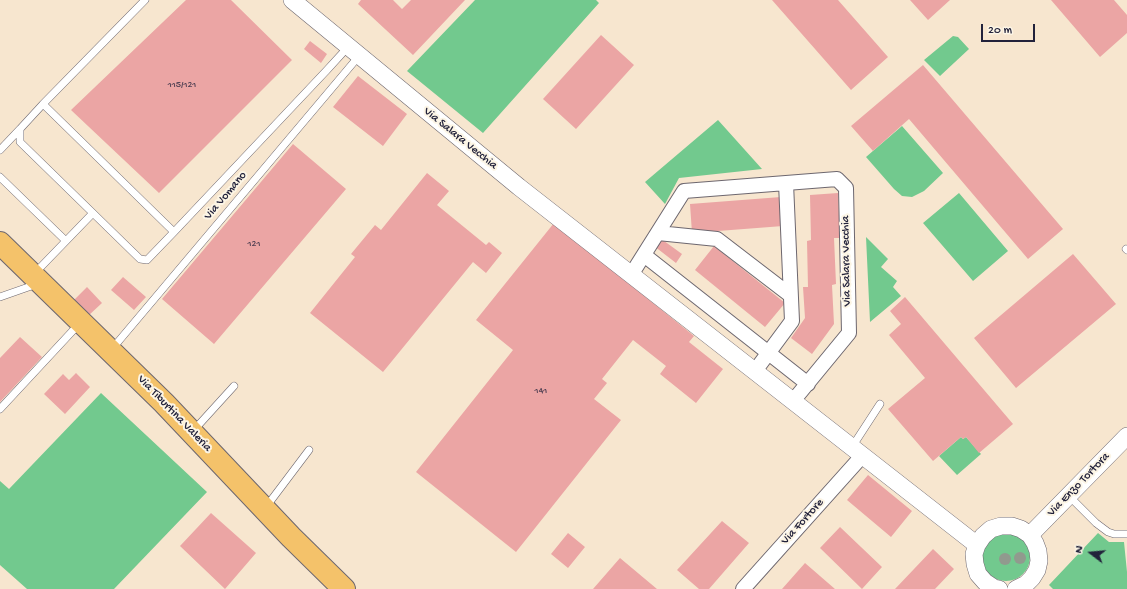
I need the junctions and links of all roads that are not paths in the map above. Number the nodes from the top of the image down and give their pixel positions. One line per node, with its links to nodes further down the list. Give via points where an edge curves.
1 (145, 0): 4 (lane)
2 (292, 0): 3 (street, Via Salara Vecchia)
3 (354, 51): 10 (lane); 15 (street, Via Salara Vecchia, via 525,192); 20 (lane, Via Vomano)
4 (43, 104): 5 (lane); 10 (lane)
5 (20, 129): 6 (lane); 9 (lane, via 20,142)
6 (0, 150)
7 (0, 178): 12 (lane)
8 (786, 183): 11 (street, Via Salara Vecchia, via 684,191); 17 (street); 23 (street, Via Salara Vecchia, via 837,179 846,188 849,333)
9 (92, 214): 10 (lane, via 140,259 147,260); 12 (lane)
10 (174, 232)
11 (658, 233): 14 (street, Via Salara Vecchia); 17 (street, via 717,239)
12 (66, 241): 16 (lane)
13 (0, 243): 16 (main road, Via Tiburtina Valeria)
14 (644, 255): 15 (street, Via Salara Vecchia); 21 (street)
15 (632, 275): 22 (street, Via Salara Vecchia)
16 (37, 279): 18 (lane); 19 (main road, Via Tiburtina Valeria)
17 (790, 295): 21 (street, via 792,321)
18 (0, 298)
19 (81, 322): 20 (main road, Via Tiburtina Valeria); 27 (lane)
20 (111, 351): 28 (main road, Via Tiburtina Valeria)
21 (768, 353): 22 (street); 23 (street)
22 (755, 371): 25 (street, Via Salara Vecchia)
23 (808, 384): 25 (street, Via Salara Vecchia)
24 (234, 386): 28 (lane)
25 (793, 401): 31 (street, Via Salara Vecchia)
26 (880, 404): 31 (lane)
27 (0, 409)
28 (192, 432): 33 (main road, Via Tiburtina Valeria)
29 (1127, 436): 32 (street, Via Enzo Tortora)
30 (309, 450): 33 (lane)
31 (857, 451): 36 (street, Via Salara Vecchia); 40 (street, Via Fortore)
32 (1069, 495): 34 (lane, via 1108,532); 35 (street, Via Enzo Tortora)
33 (264, 508): 39 (main road, Via Tiburtina Valeria)
34 (1127, 534)
35 (1030, 535): 36 (street, via 1012,526 1001,526 991,529); 38 (street, via 1038,551 1039,561 1037,570)
36 (977, 544): 37 (street, via 975,564)
37 (987, 587)
38 (1024, 587)
39 (344, 589)
40 (743, 589)

